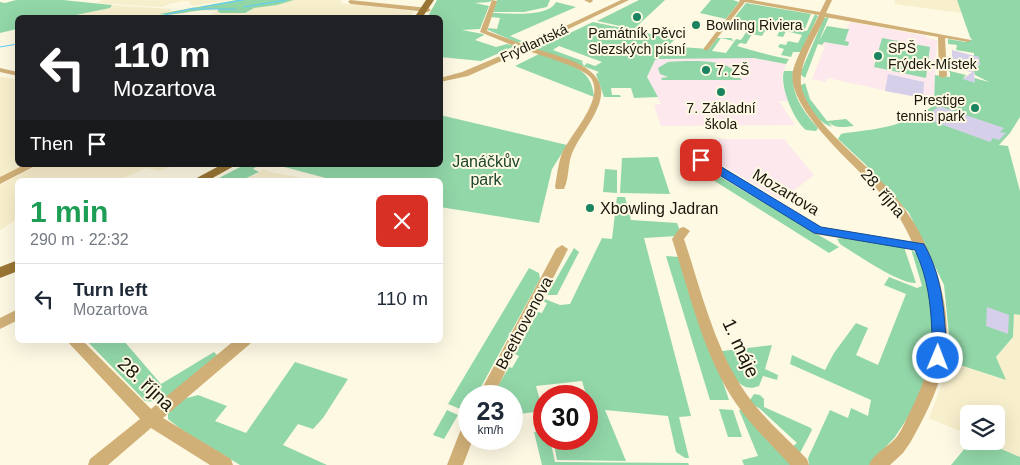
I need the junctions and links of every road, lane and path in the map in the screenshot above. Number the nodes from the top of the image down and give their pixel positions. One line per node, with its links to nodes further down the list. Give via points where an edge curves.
1 (352, 0): 8 (street)
2 (430, 0): 8 (main road)
3 (434, 0): 8 (main road)
4 (626, 0): 12 (street, Frýdlantská)
5 (743, 0): 9 (street); 13 (street)
6 (829, 0): 9 (street, 28. října)
7 (494, 2): 12 (street, via 483,32)
8 (425, 13)
9 (823, 14): 10 (street); 27 (street, 28. října, via 797,71 798,90 826,131 889,196)
10 (941, 35): 11 (street); 16 (street)
11 (968, 40)
12 (525, 48): 17 (street, Frýdlantská, via 476,70); 25 (street, via 581,68 593,74 596,80 599,98 568,153)
13 (706, 49)
14 (0, 70): 15 (street)
15 (15, 73)
16 (943, 76)
17 (443, 79)
18 (701, 160): 27 (street, Mozartova, via 818,230)
19 (28, 167): 24 (street)
20 (226, 167): 22 (main road)
21 (235, 167): 23 (main road)
22 (203, 178)
23 (213, 178)
24 (0, 181)
25 (560, 187)
26 (684, 231): 41 (street, 1. máje, via 678,238 716,349 728,374 753,414)
27 (920, 247): 42 (street, 28. října, via 936,291 940,338 938,358 933,379 901,444)
28 (562, 249): 35 (street, Beethovenova)
29 (13, 266): 30 (main road)
30 (0, 273)
31 (15, 316): 32 (street)
32 (0, 324)
33 (77, 343): 36 (street, 28. října)
34 (241, 343): 36 (street)
35 (491, 385)
36 (150, 419): 38 (street); 39 (street, 28. října)
37 (461, 450): 40 (street)
38 (96, 465)
39 (225, 465)
40 (455, 465)
41 (801, 465)
42 (877, 465)

